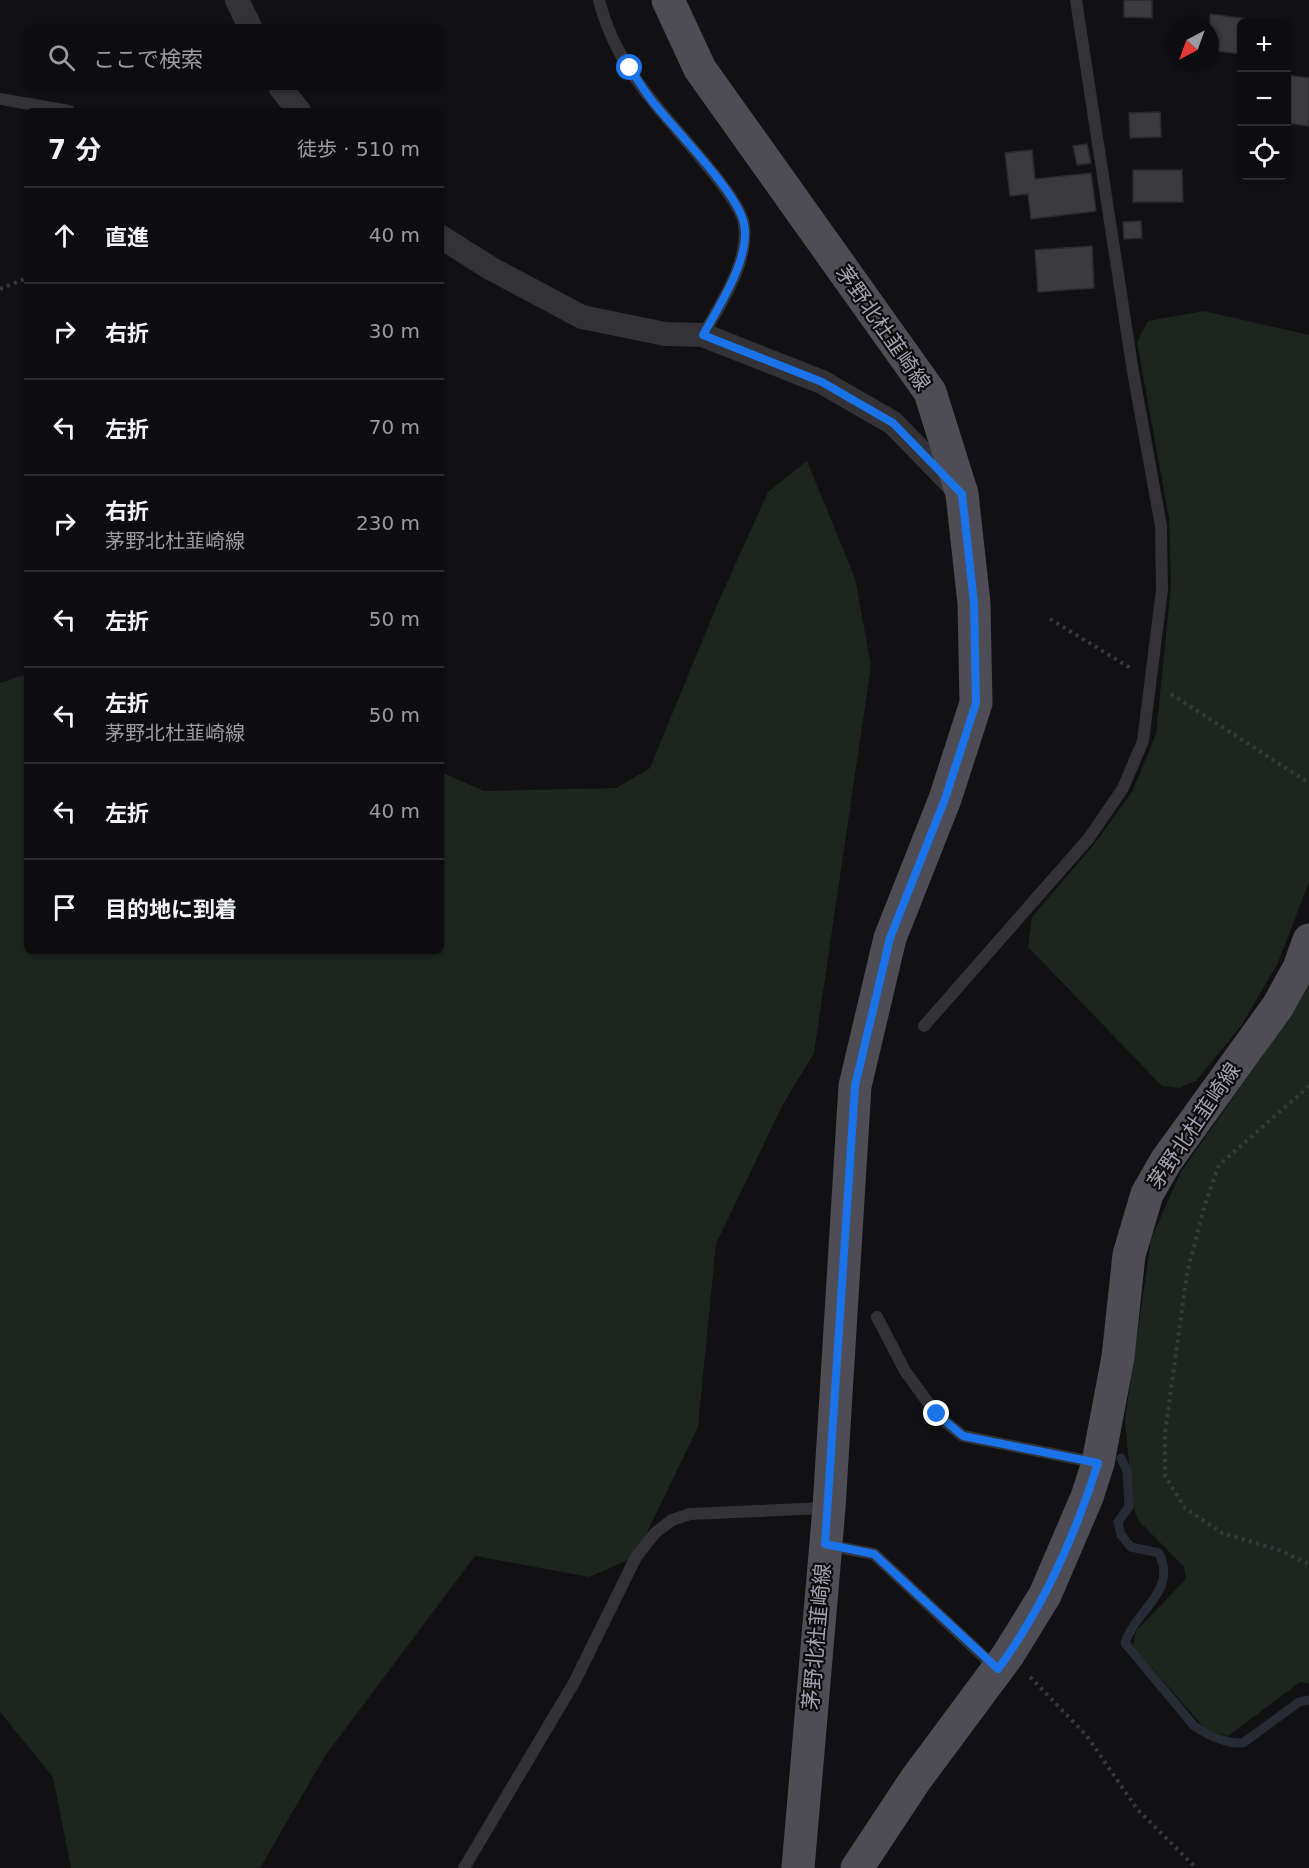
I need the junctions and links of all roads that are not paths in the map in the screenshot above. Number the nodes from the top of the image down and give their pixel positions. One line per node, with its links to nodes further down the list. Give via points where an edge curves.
1 (237, 0): 5 (street)
2 (599, 0): 11 (lane, via 605,25 652,102 726,190 744,223 740,261)
3 (668, 0): 12 (main road, 茅野北杜韮崎線, via 700,69 930,392)
4 (1076, 0): 14 (lane, via 1133,372 1161,525 1162,590 1143,741 1123,788 1089,838)
5 (249, 24)
6 (282, 90): 9 (street)
7 (0, 99): 8 (lane)
8 (52, 108)
9 (297, 108)
10 (444, 239): 11 (street, via 582,317 665,334)
11 (703, 335): 12 (street, via 822,382 893,423)
12 (962, 494): 17 (main road, 茅野北杜韮崎線, via 974,603 976,703 945,799 890,938 855,1086)
13 (1309, 940): 16 (main road, 茅野北杜韮崎線, via 1278,1006 1166,1161 1147,1194 1129,1255 1118,1357)
14 (924, 1026)
15 (877, 1317): 16 (lane, via 905,1371 937,1414 963,1436)
16 (1098, 1463): 19 (main road, 茅野北杜韮崎線, via 1045,1595)
17 (829, 1508): 18 (main road, 茅野北杜韮崎線); 20 (lane, via 690,1514 672,1520 656,1533 636,1557 575,1681)
18 (825, 1544): 19 (lane, via 874,1554); 21 (main road, 茅野北杜韮崎線)
19 (1003, 1662): 22 (main road, 茅野北杜韮崎線, via 916,1779)
20 (464, 1868)
21 (798, 1868)
22 (857, 1868)

